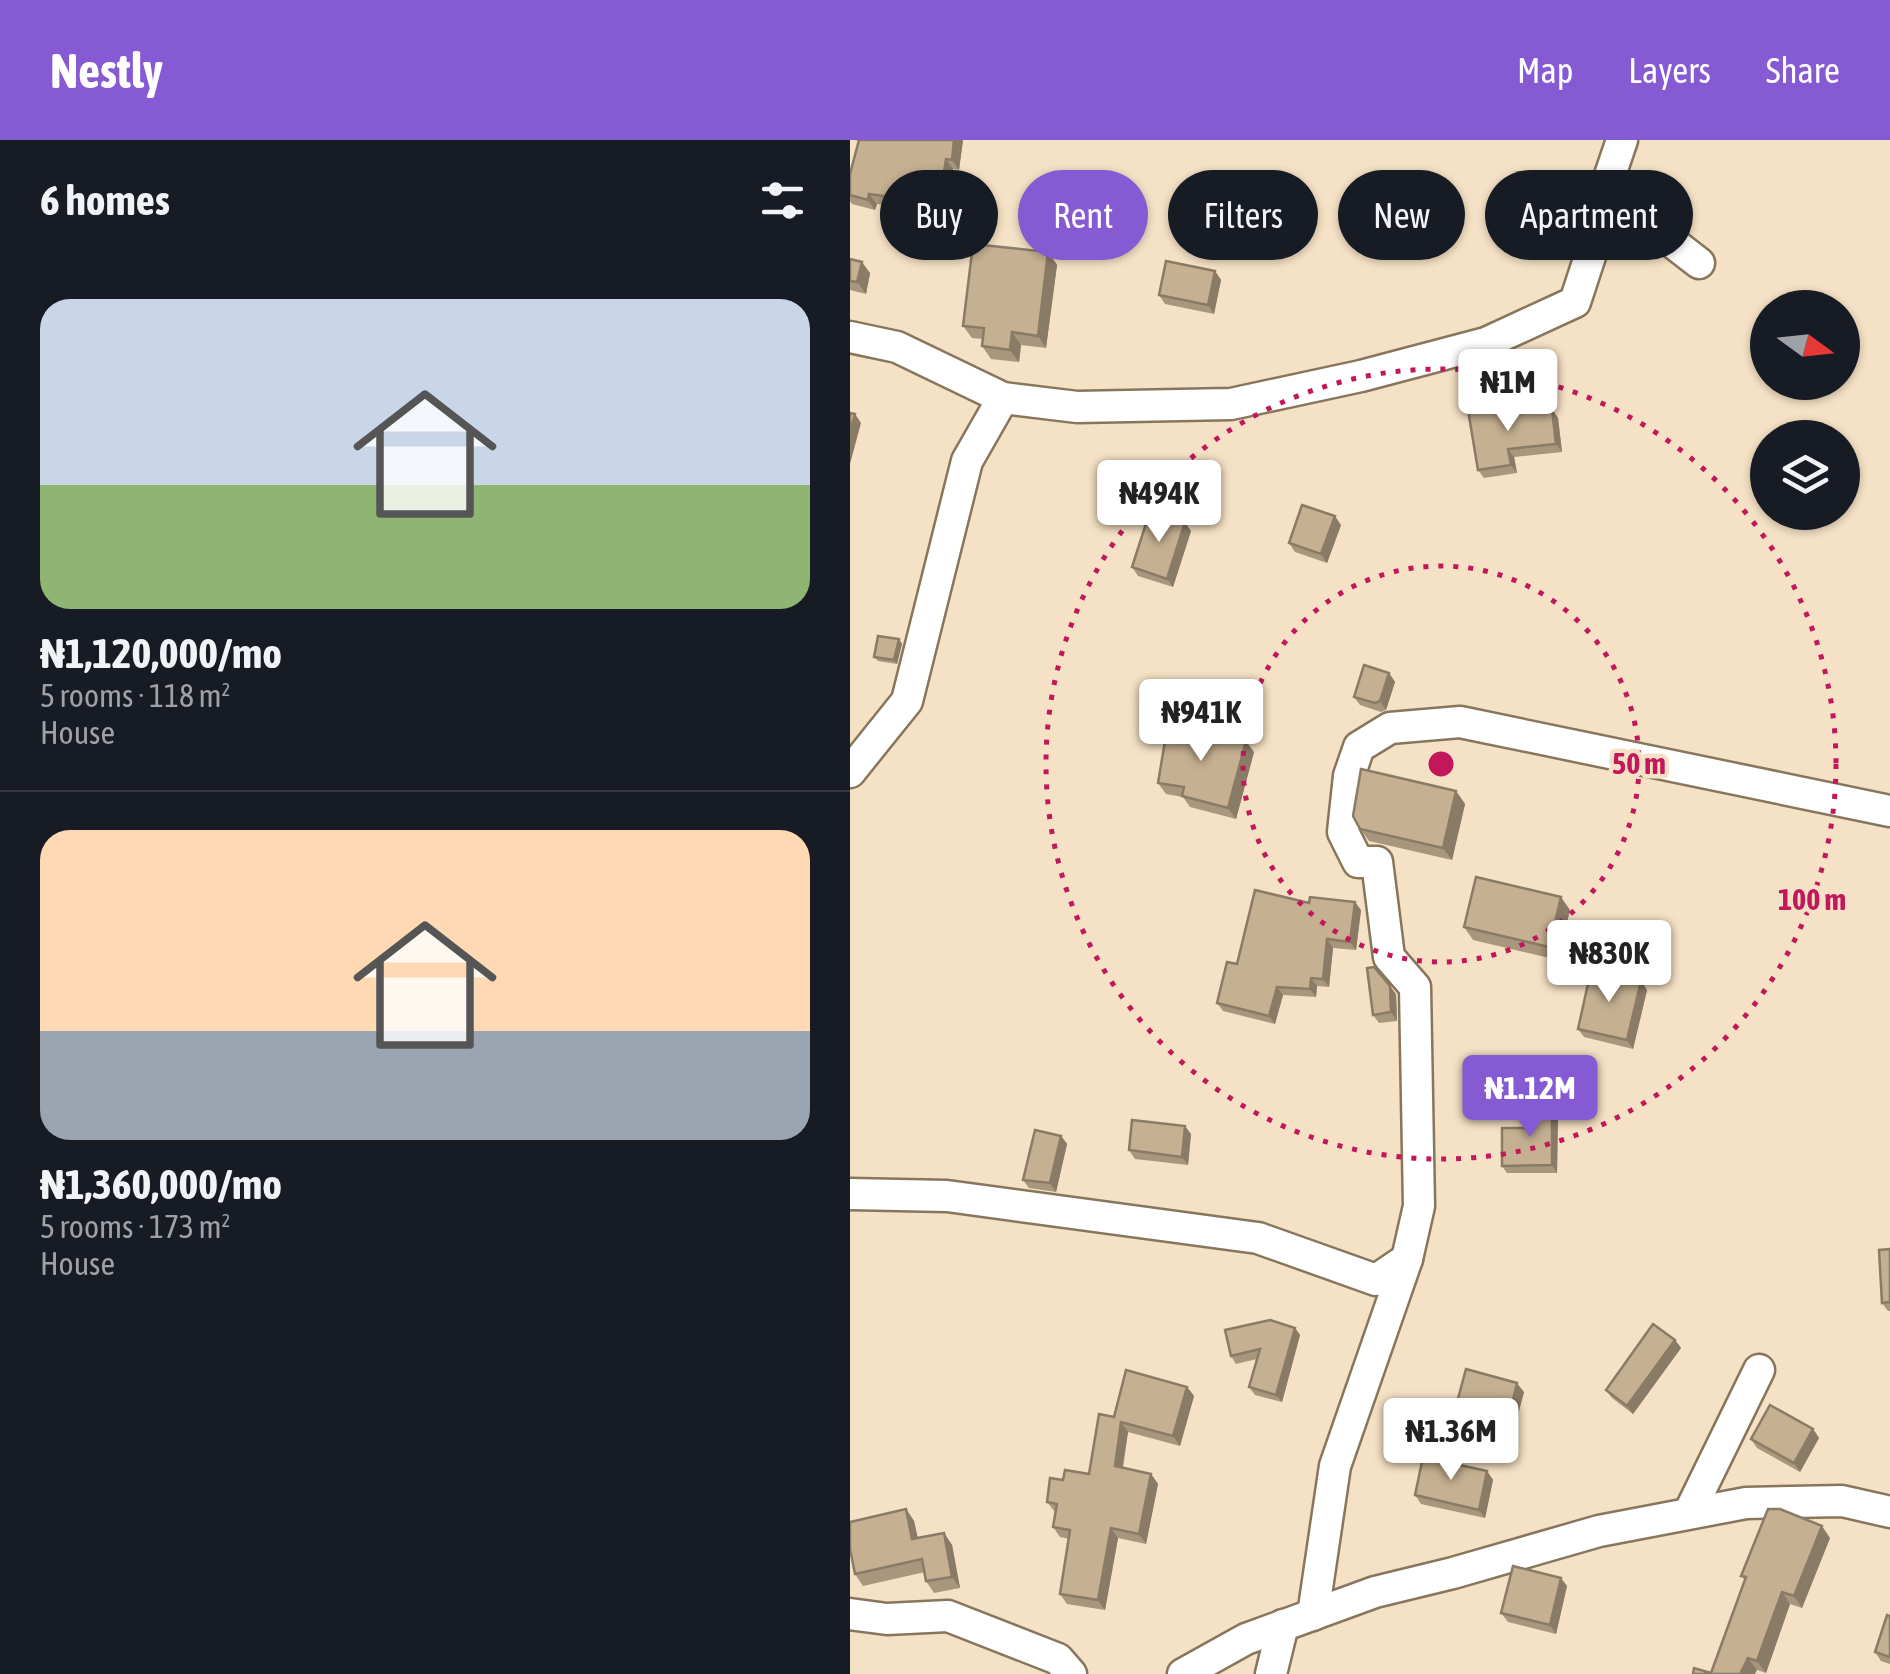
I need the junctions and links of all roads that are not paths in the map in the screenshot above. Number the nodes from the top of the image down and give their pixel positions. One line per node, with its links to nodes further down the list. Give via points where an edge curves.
1 (1622, 140): 2 (street)
2 (1612, 170)
3 (1693, 258): 5 (street)
4 (1589, 260): 7 (street, via 1575,302 1486,343 1361,376 1231,404 1113,408)
5 (1699, 263)
6 (850, 336): 7 (street, via 898,347)
7 (1003, 398): 8 (street, via 968,460 908,702)
8 (850, 772)
9 (1890, 811): 11 (street, via 1460,722 1390,728 1359,747 1344,832 1358,862 1377,862 1389,957 1414,987 1419,1206)
10 (850, 1194): 11 (street, via 947,1196 1258,1238 1376,1280)
11 (1408, 1259): 16 (street, via 1335,1466)
12 (1760, 1370): 14 (street)
13 (1890, 1512): 14 (street, via 1842,1501 1746,1503)
14 (1689, 1513): 16 (street, via 1600,1530)
15 (850, 1614): 18 (street, via 948,1616 1058,1660)
16 (1312, 1614): 17 (street)
17 (1283, 1625): 19 (street); 20 (street)
18 (1071, 1674)
19 (1183, 1674)
20 (1271, 1674)

